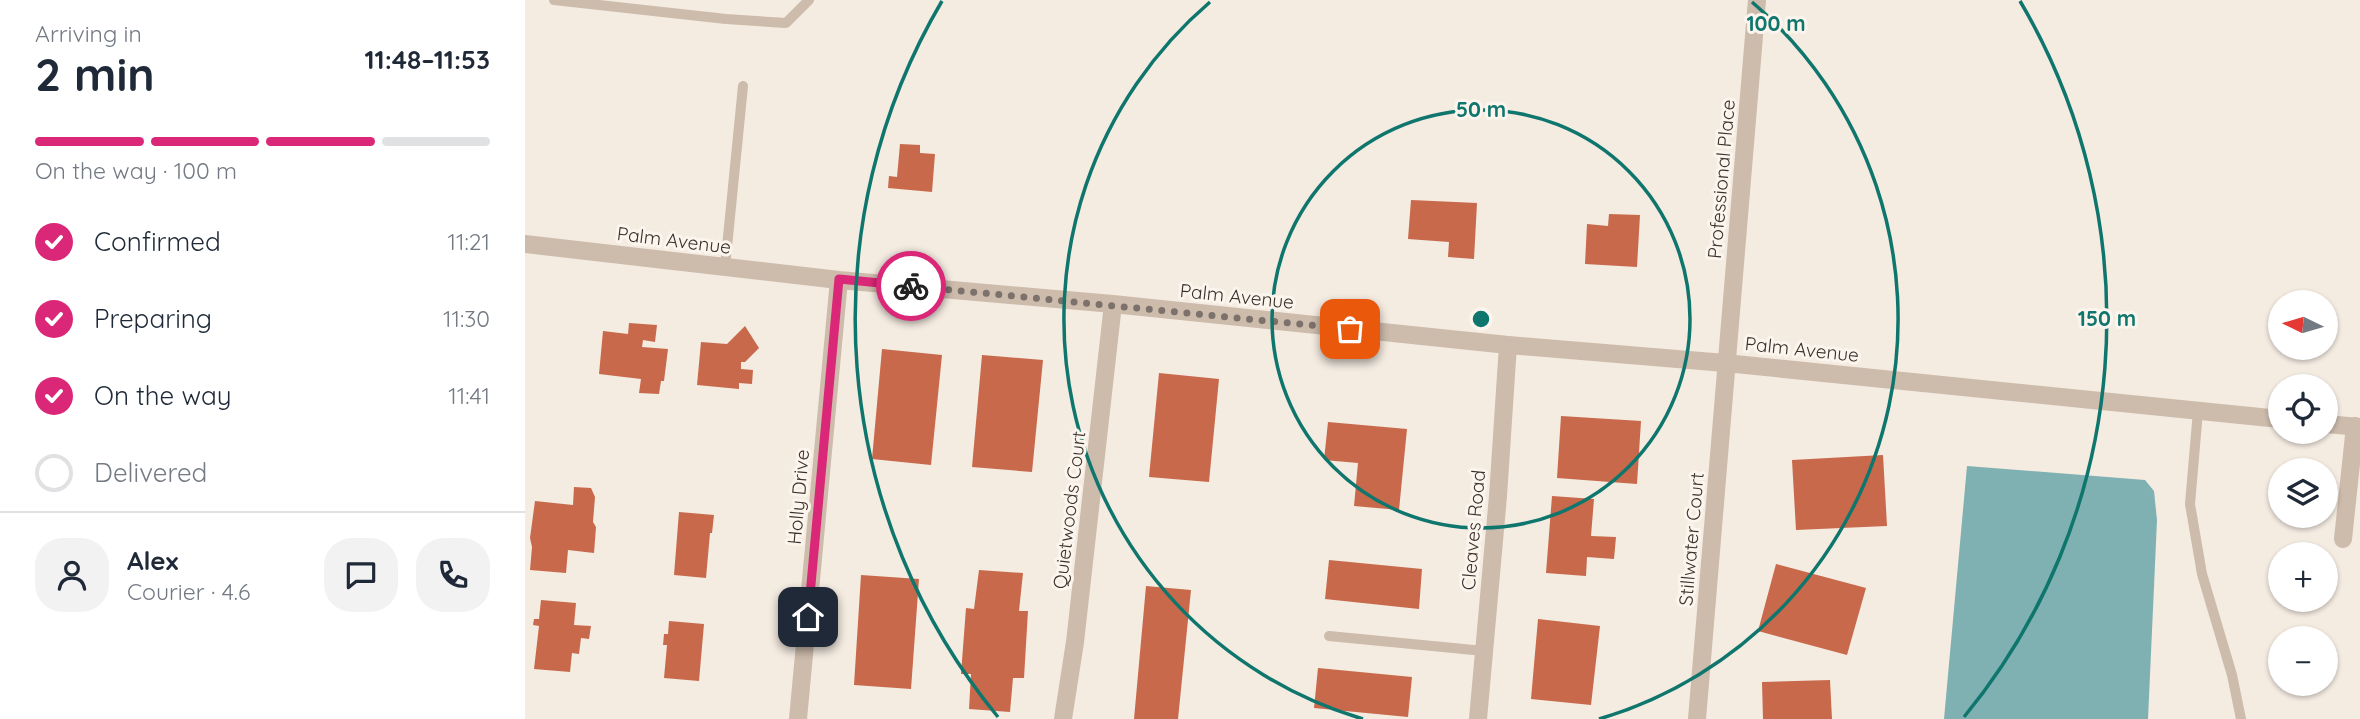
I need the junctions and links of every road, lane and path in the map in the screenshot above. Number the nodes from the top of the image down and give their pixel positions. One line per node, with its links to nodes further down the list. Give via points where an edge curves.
1 (554, 0): 2 (lane, via 786,23)
2 (809, 0)
3 (1757, 0): 10 (street, Professional Place)
4 (743, 86): 6 (lane)
5 (525, 243): 6 (street, Palm Avenue)
6 (726, 267): 7 (street, Palm Avenue)
7 (839, 279): 8 (street, Palm Avenue); 19 (street, Holly Drive)
8 (1113, 304): 9 (street, Palm Avenue); 20 (street, Quietwoods Court)
9 (1508, 345): 10 (street, Palm Avenue); 18 (street, Cleaves Road)
10 (1725, 363): 11 (street, Palm Avenue); 22 (street, Stillwater Court)
11 (2198, 411): 12 (street, Palm Avenue); 23 (lane, via 2190,504 2203,574)
12 (2268, 418)
13 (2338, 425): 14 (street)
14 (2357, 427): 15 (street)
15 (2353, 506): 16 (street)
16 (2343, 539)
17 (1329, 636): 18 (lane)
18 (1484, 651): 21 (street, Cleaves Road)
19 (798, 719)
20 (1063, 719)
21 (1478, 719)
22 (1697, 719)
23 (2241, 719)

